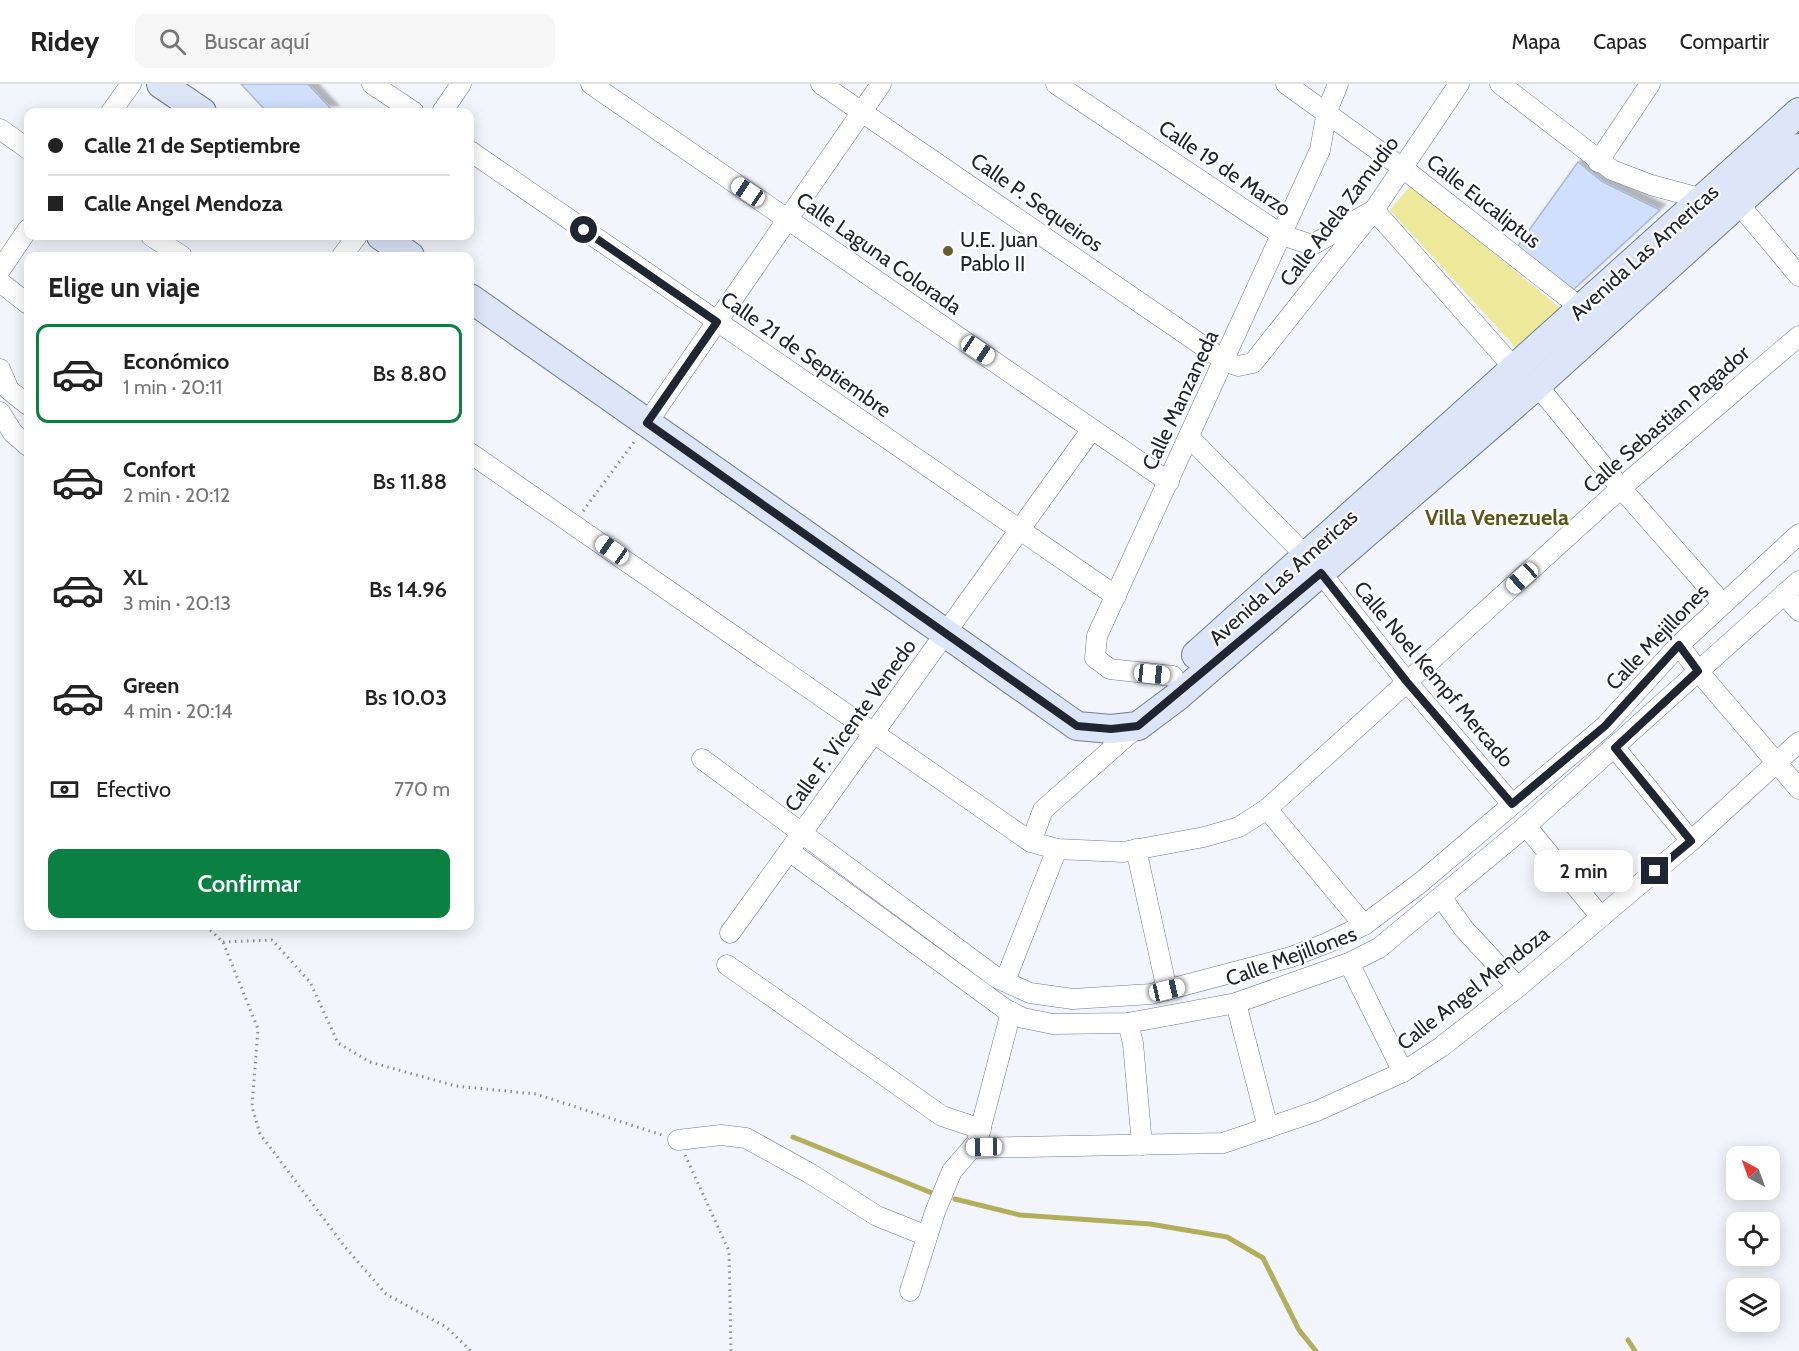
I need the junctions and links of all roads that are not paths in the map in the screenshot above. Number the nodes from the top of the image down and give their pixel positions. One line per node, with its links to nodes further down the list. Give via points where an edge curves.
1 (131, 84): 14 (street)
2 (161, 84): 15 (main road)
3 (372, 84): 16 (street)
4 (461, 84): 17 (street)
5 (591, 84): 30 (street, Calle Laguna Colorada)
6 (822, 84): 18 (street, Calle P. Sequeiros)
7 (882, 84): 18 (street)
8 (1056, 84): 31 (street, Calle 19 de Marzo)
9 (1286, 84): 19 (street, Calle Eucaliptus)
10 (1338, 84): 19 (street, Calle Manzaneda)
11 (1459, 84): 26 (street, Calle Adela Zamudio)
12 (1500, 84): 25 (street)
13 (1650, 84): 25 (street)
14 (114, 108)
15 (196, 108)
16 (408, 108)
17 (445, 108)
18 (863, 110): 30 (street); 45 (street, Calle P. Sequeiros)
19 (1328, 111): 26 (street, Calle Eucaliptus); 31 (street, Calle Manzaneda, via 1320,150)
20 (1799, 112): 27 (main road, Avenida Las Americas)
21 (0, 129): 22 (street)
22 (24, 146)
23 (1799, 148): 28 (main road, Avenida Las Americas)
24 (474, 154): 43 (street, Calle 21 de Septiembre)
25 (1598, 162): 27 (street, via 1651,185)
26 (1404, 168): 29 (street, Calle Adela Zamudio); 42 (street, Calle Eucaliptus)
27 (1703, 199): 42 (main road, Avenida Las Americas)
28 (1738, 203): 38 (street); 47 (main road, Avenida Las Americas)
29 (1374, 210): 31 (street, Calle 19 de Marzo, via 1312,245); 45 (street, Calle Adela Zamudio, via 1253,363 1238,366); 47 (street)
30 (788, 219): 43 (street); 51 (street, Calle Laguna Colorada)
31 (1282, 235): 45 (street, Calle Manzaneda)
32 (24, 236): 37 (street)
33 (157, 240): 35 (street)
34 (387, 240): 36 (main road)
35 (176, 252)
36 (404, 252)
37 (0, 270)
38 (1799, 276)
39 (0, 282): 40 (street)
40 (24, 301)
41 (474, 301): 50 (main road)
42 (1581, 308): 47 (main road, Avenida Las Americas)
43 (717, 322): 50 (street); 57 (street, Calle 21 de Septiembre)
44 (1799, 336): 56 (street, Calle Sebastian Pagador)
45 (1225, 361): 52 (street, Calle Manzaneda)
46 (0, 369): 48 (street, via 9,390)
47 (1526, 377): 56 (street); 59 (main road, Avenida Las Americas)
48 (24, 402)
49 (0, 412): 53 (street)
50 (647, 423): 64 (main road)
51 (1092, 429): 55 (street, Calle Laguna Colorada); 57 (street, Calle F. Vicente Venedo)
52 (1190, 438): 55 (street, Calle Manzaneda); 59 (street, Calle Noel Kempf Mercado)
53 (24, 443)
54 (474, 456): 71 (street, Calle Sebastian Pagador)
55 (1169, 482): 61 (street, Calle Manzaneda)
56 (1621, 488): 62 (street); 68 (street, Calle Sebastian Pagador)
57 (1020, 530): 61 (street, Calle 21 de Septiembre); 64 (street, Calle F. Vicente Venedo)
58 (1799, 534): 62 (street, Calle Mejillones)
59 (1313, 565): 67 (main road, Avenida Las Americas); 68 (street, Calle Noel Kempf Mercado); 70 (main road, Avenida Las Americas)
60 (1792, 587): 63 (street); 66 (street, Calle Mejillones)
61 (1116, 596): 67 (street, Calle Manzaneda, via 1097,636 1095,658 1110,669)
62 (1722, 603): 65 (street, Calle Mejillones)
63 (1799, 611)
64 (946, 634): 69 (main road); 71 (street, Calle F. Vicente Venedo)
65 (1679, 645): 66 (street); 77 (street, Calle Mejillones, via 1605,726)
66 (1698, 671): 73 (street, Calle Mejillones); 75 (street)
67 (1173, 676): 69 (main road, Avenida Las Americas, via 1130,708)
68 (1407, 682): 77 (street, Calle Noel Kempf Mercado); 78 (street, Calle Sebastian Pagador)
69 (1077, 726): 70 (main road)
70 (1138, 726): 82 (street, via 1043,810)
71 (874, 733): 80 (street, Calle F. Vicente Venedo); 82 (street, Calle Sebastian Pagador)
72 (1799, 742): 75 (street, Calle Angel Mendoza)
73 (1615, 748): 79 (street, Calle Mejillones); 81 (street)
74 (702, 759): 80 (street, Calle Mejillones)
75 (1776, 765): 76 (street); 81 (street, Calle Angel Mendoza)
76 (1799, 789)
77 (1512, 804): 88 (street, Calle Mejillones, via 1420,883)
78 (1267, 809): 84 (street, Calle Sebastian Pagador, via 1239,827); 88 (street)
79 (1526, 826): 86 (street, Calle Mejillones); 87 (street)
80 (801, 834): 85 (street, Calle F. Vicente Venedo); 92 (street, Calle Mejillones)
81 (1691, 841): 87 (street, Calle Angel Mendoza)
82 (1031, 842): 83 (street, Calle Sebastian Pagador)
83 (1057, 849): 84 (street, Calle Sebastian Pagador); 92 (street)
84 (1136, 849): 94 (street)
85 (789, 851): 89 (street, Calle F. Vicente Venedo); 96 (street, Calle Mejillones)
86 (1442, 898): 90 (street, Calle Mejillones, via 1379,948); 93 (street, via 1464,929)
87 (1601, 917): 93 (street, Calle Angel Mendoza)
88 (1364, 924): 94 (street, Calle Mejillones, via 1291,957)
89 (730, 933)
90 (1349, 963): 95 (street, Calle Mejillones); 98 (street)
91 (728, 965): 100 (street, via 942,1116)
92 (1005, 981): 94 (street, Calle Mejillones, via 1030,993 1073,999)
93 (1518, 987): 98 (street, Calle Angel Mendoza, via 1442,1047)
94 (1167, 990)
95 (1236, 1003): 97 (street, Calle Mejillones); 99 (street)
96 (1011, 1012): 97 (street, Calle Mejillones, via 1053,1024); 100 (street)
97 (1128, 1023): 102 (street)
98 (1403, 1072): 99 (street, Calle Angel Mendoza, via 1317,1111)
99 (1268, 1128): 102 (street, Calle Angel Mendoza, via 1223,1143)
100 (981, 1129): 103 (street)
101 (678, 1140): 104 (street, via 721,1135 746,1138 877,1216)
102 (1142, 1145): 103 (street, Calle Angel Mendoza)
103 (972, 1148): 104 (street, via 952,1171)
104 (927, 1236): 105 (street)
105 (910, 1291)

